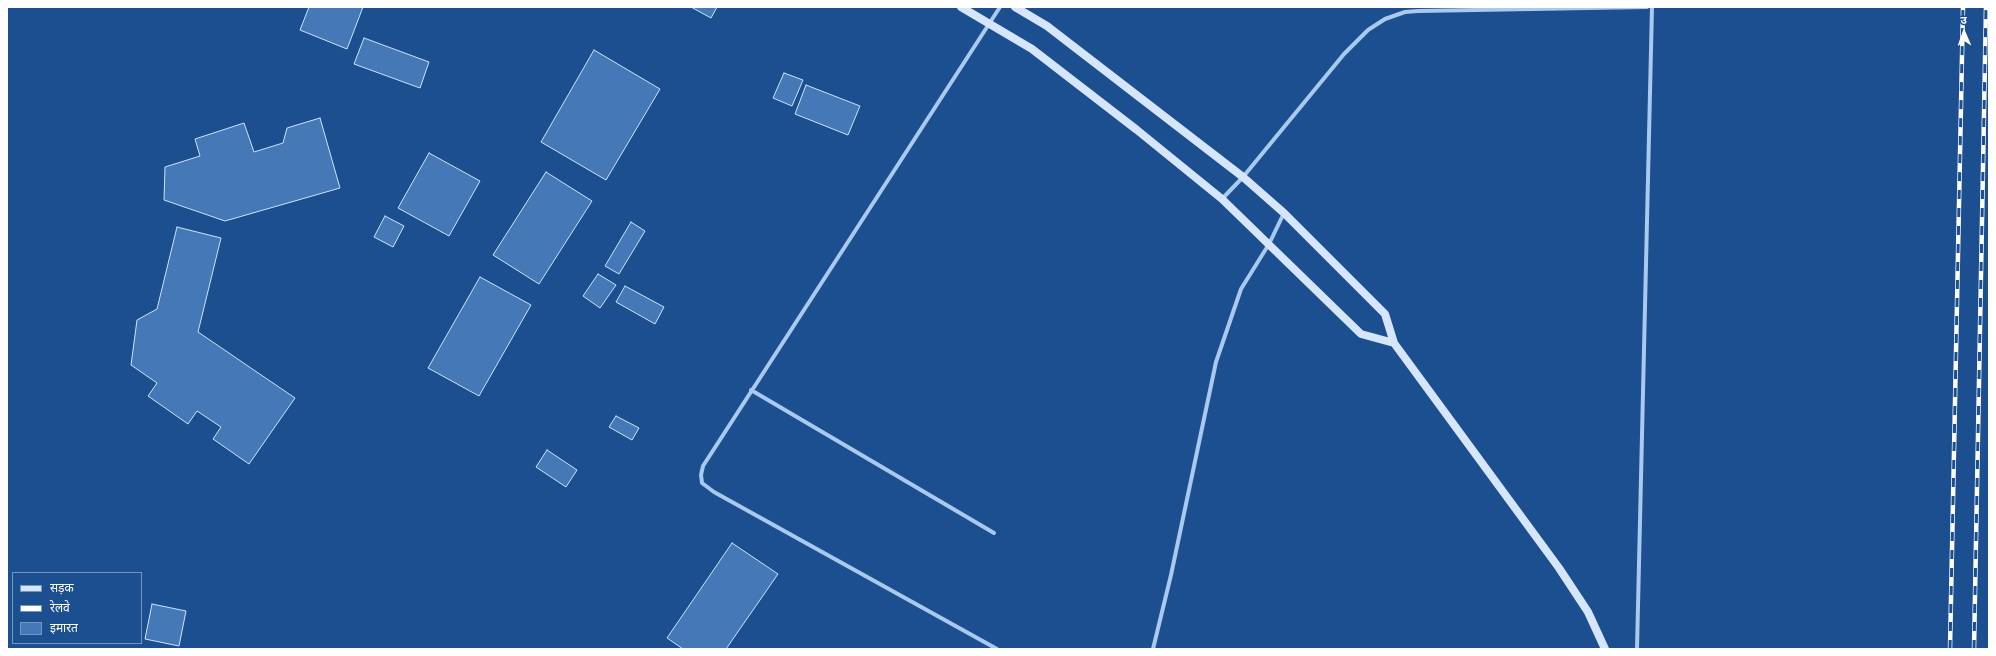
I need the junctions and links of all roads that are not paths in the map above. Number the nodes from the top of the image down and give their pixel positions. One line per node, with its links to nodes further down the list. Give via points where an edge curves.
1 (962, 7): 6 (main road)
2 (1000, 7): 6 (street)
3 (1015, 7): 7 (main road, via 1047,26)
4 (1646, 7): 7 (street, via 1418,11 1405,12 1385,19 1368,30 1344,54)
5 (1652, 7): 17 (street)
6 (989, 23): 8 (main road, via 1032,48); 12 (street)
7 (1243, 178): 8 (street); 9 (main road)
8 (1222, 199): 10 (main road)
9 (1284, 213): 10 (street); 11 (main road, via 1385,314)
10 (1269, 244): 11 (main road, via 1361,334); 15 (street, via 1241,290 1216,362)
11 (1394, 343): 16 (main road, via 1559,568 1588,612)
12 (751, 390): 13 (street); 14 (street, via 703,466 702,483)
13 (994, 533)
14 (997, 649)
15 (1153, 649)
16 (1605, 649)
17 (1637, 649)

